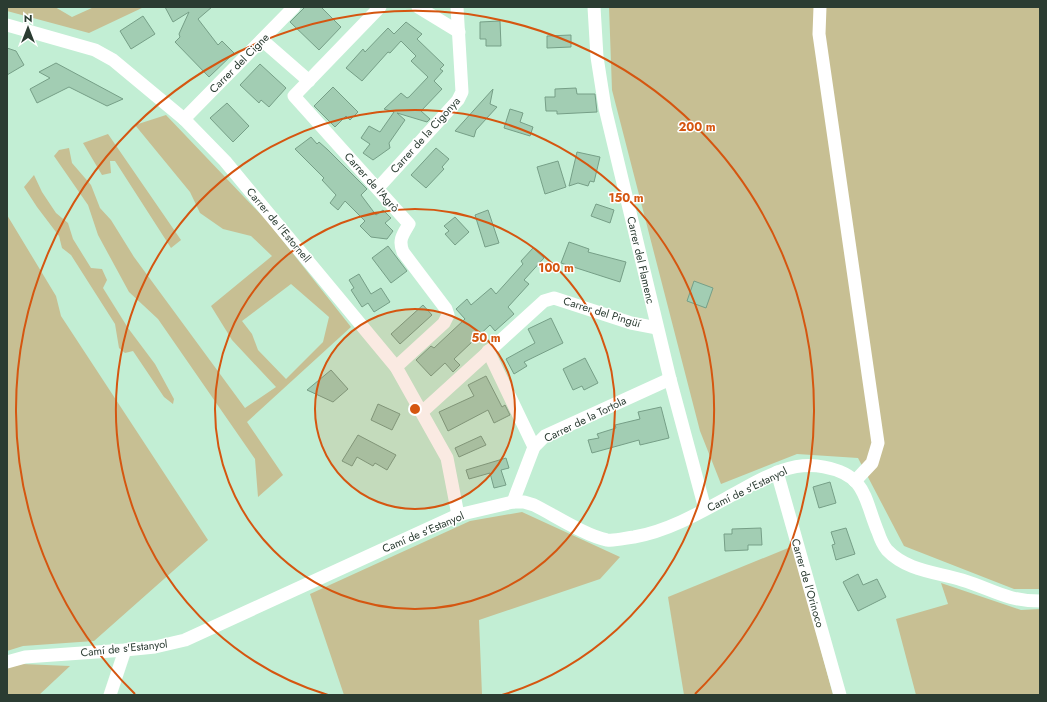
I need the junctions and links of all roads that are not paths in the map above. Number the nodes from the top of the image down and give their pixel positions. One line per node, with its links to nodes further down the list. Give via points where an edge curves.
1 (294, 7): 9 (street, Carrer del Cigne)
2 (380, 7): 10 (street, Carrer de l'Agrò)
3 (418, 7): 8 (street)
4 (457, 7): 8 (street, Carrer de la Cigonya)
5 (594, 7): 13 (street, Carrer del Flamenc, via 597,57 605,108)
6 (820, 7): 20 (street, via 819,34 878,443 872,463)
7 (7, 25): 11 (street, Carrer de l'Estornell, via 95,50 113,60)
8 (459, 32): 12 (street, Carrer de la Cigonya, via 463,85 460,96)
9 (262, 40): 10 (street); 11 (street, Carrer del Cigne)
10 (309, 81): 12 (street, Carrer de l'Agrò, via 294,96)
11 (184, 119): 15 (street, Carrer de l'Estornell, via 225,161)
12 (378, 188): 15 (street, Carrer de l'Agrò, via 409,224 400,238 402,252 448,315 444,323)
13 (658, 328): 14 (street, Carrer del Pingüí, via 554,298 544,301); 16 (street, Carrer del Flamenc)
14 (488, 351): 17 (street, Carrer del Pingüí); 18 (street)
15 (396, 367): 17 (street, Carrer de l'Estornell)
16 (670, 379): 18 (street, Carrer de la Tortola, via 546,436); 22 (street, Carrer del Flamenc)
17 (422, 412): 23 (street, Carrer de l'Estornell, via 447,458)
18 (534, 447): 21 (street, Carrer de la Tortola)
19 (777, 472): 20 (street, Camí de s'Estanyol, via 812,465 836,470); 22 (street, Camí de s'Estanyol); 28 (street, Carrer de l'Orinoco)
20 (855, 481): 24 (street, Camí de s'Estanyol, via 868,500 886,549 899,560 917,569 962,580 1007,598)
21 (513, 502): 22 (street, Camí de s'Estanyol, via 534,505 597,538 609,540 649,534); 23 (street, Camí de s'Estanyol)
22 (705, 509)
23 (458, 515): 25 (street, Camí de s'Estanyol, via 185,640)
24 (1040, 600)
25 (125, 650): 26 (street, Camí de s'Estanyol, via 25,657); 27 (street)
26 (7, 662)
27 (110, 695)
28 (840, 695)

